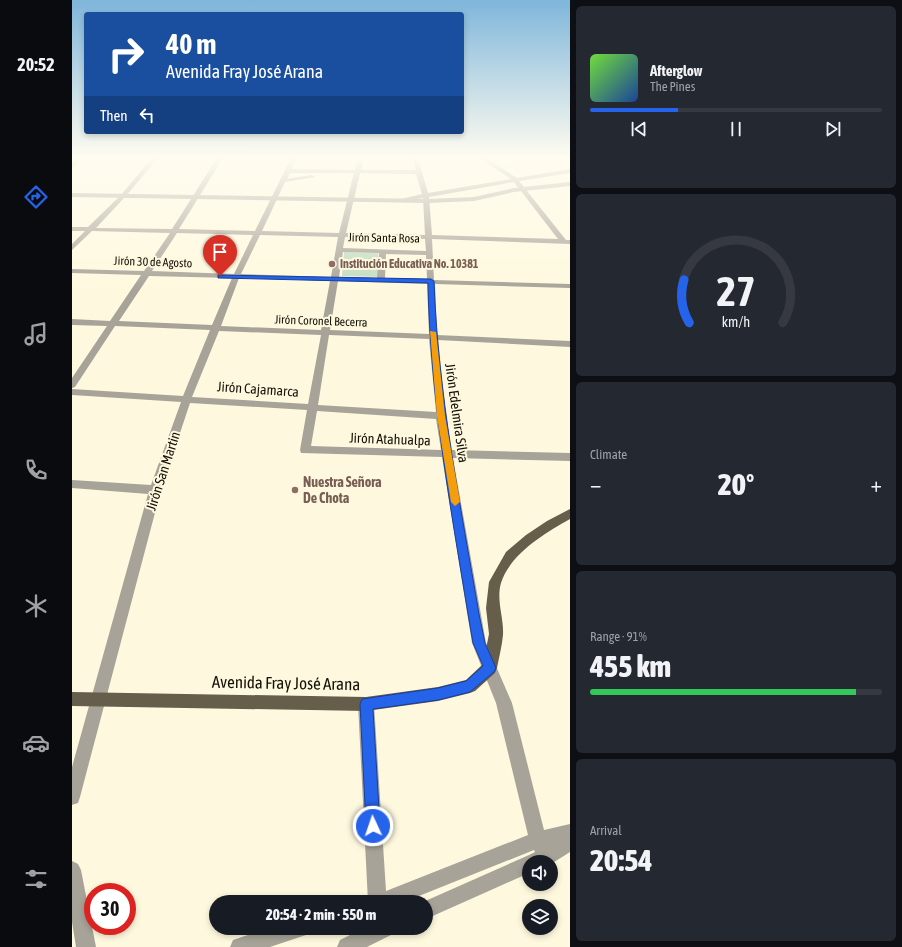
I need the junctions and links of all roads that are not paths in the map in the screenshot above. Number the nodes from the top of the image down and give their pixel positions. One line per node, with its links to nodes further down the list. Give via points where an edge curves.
1 (117, 202): 8 (street)
2 (193, 202): 9 (street)
3 (273, 202): 10 (street, Jirón San Martin)
4 (351, 202): 11 (street, Jirón Santa Rosa)
5 (426, 202): 12 (street, Jirón Edelmira Silva)
6 (534, 202): 13 (street)
7 (72, 229): 8 (street)
8 (90, 229): 9 (street); 14 (street)
9 (174, 232): 10 (street); 19 (street)
10 (257, 233): 11 (street); 20 (street, Jirón San Martin)
11 (342, 235): 12 (street); 15 (street, Jirón Santa Rosa)
12 (427, 236): 13 (street); 17 (street, Jirón Edelmira Silva)
13 (567, 242)
14 (72, 248)
15 (339, 250): 16 (street, Jirón Santa Rosa); 21 (street, Jirón Santa Rosa)
16 (383, 252): 17 (street, Jirón Santa Rosa); 22 (street)
17 (429, 253): 23 (street, Jirón Edelmira Silva)
18 (72, 271): 19 (street, Jirón 30 de Agosto)
19 (145, 273): 20 (street, Jirón 30 de Agosto); 26 (street)
20 (236, 277): 21 (street, Jirón 30 de Agosto); 27 (street, Jirón San Martin)
21 (335, 278): 22 (street, Jirón 30 de Agosto); 28 (street, Jirón Santa Rosa)
22 (381, 280): 23 (street, Jirón 30 de Agosto)
23 (431, 281): 24 (street, Jirón 30 de Agosto); 29 (street, Jirón Edelmira Silva)
24 (570, 286)
25 (72, 322): 26 (street, Jirón Coronel Becerra)
26 (112, 323): 27 (street, Jirón Coronel Becerra); 31 (street)
27 (216, 329): 28 (street, Jirón Coronel Becerra); 33 (street, Jirón San Martin)
28 (326, 333): 29 (street, Jirón Coronel Becerra); 34 (street, Jirón Santa Rosa)
29 (433, 337): 30 (street, Jirón Coronel Becerra); 35 (street, Jirón Edelmira Silva)
30 (570, 344)
31 (72, 384)
32 (72, 392): 33 (street, Jirón Cajamarca)
33 (187, 398): 34 (street, Jirón Cajamarca); 40 (street, Jirón San Martin)
34 (313, 406): 35 (street, Jirón Cajamarca); 36 (street, Jirón Santa Rosa)
35 (441, 416): 37 (street, Jirón Edelmira Silva)
36 (304, 450): 37 (street, Jirón Atahualpa)
37 (448, 455): 38 (street, Jirón Atahualpa); 42 (street, Jirón Edelmira Silva, via 474,621 479,643)
38 (570, 457)
39 (72, 484): 40 (street)
40 (156, 490): 44 (street, Jirón San Martin)
41 (570, 514): 42 (main road, via 530,538 510,556 495,582 493,608 496,634)
42 (490, 668): 45 (main road, Avenida Fray José Arana, via 470,686 438,694); 48 (street, Jirón Edelmira Silva, via 504,703)
43 (72, 699): 44 (main road, Avenida Fray José Arana)
44 (97, 700): 45 (main road, Avenida Fray José Arana); 46 (street, Jirón San Martin)
45 (366, 704): 54 (street)
46 (72, 797)
47 (570, 832): 48 (street)
48 (538, 840): 50 (street, Jirón Edelmira Silva); 55 (street)
49 (570, 843): 51 (street)
50 (540, 855)
51 (548, 855)
52 (522, 867): 56 (street)
53 (72, 870): 59 (street)
54 (377, 895)
55 (399, 895)
56 (433, 907)
57 (277, 935): 60 (street)
58 (370, 935): 61 (street)
59 (86, 947)
60 (240, 947)
61 (347, 947)

